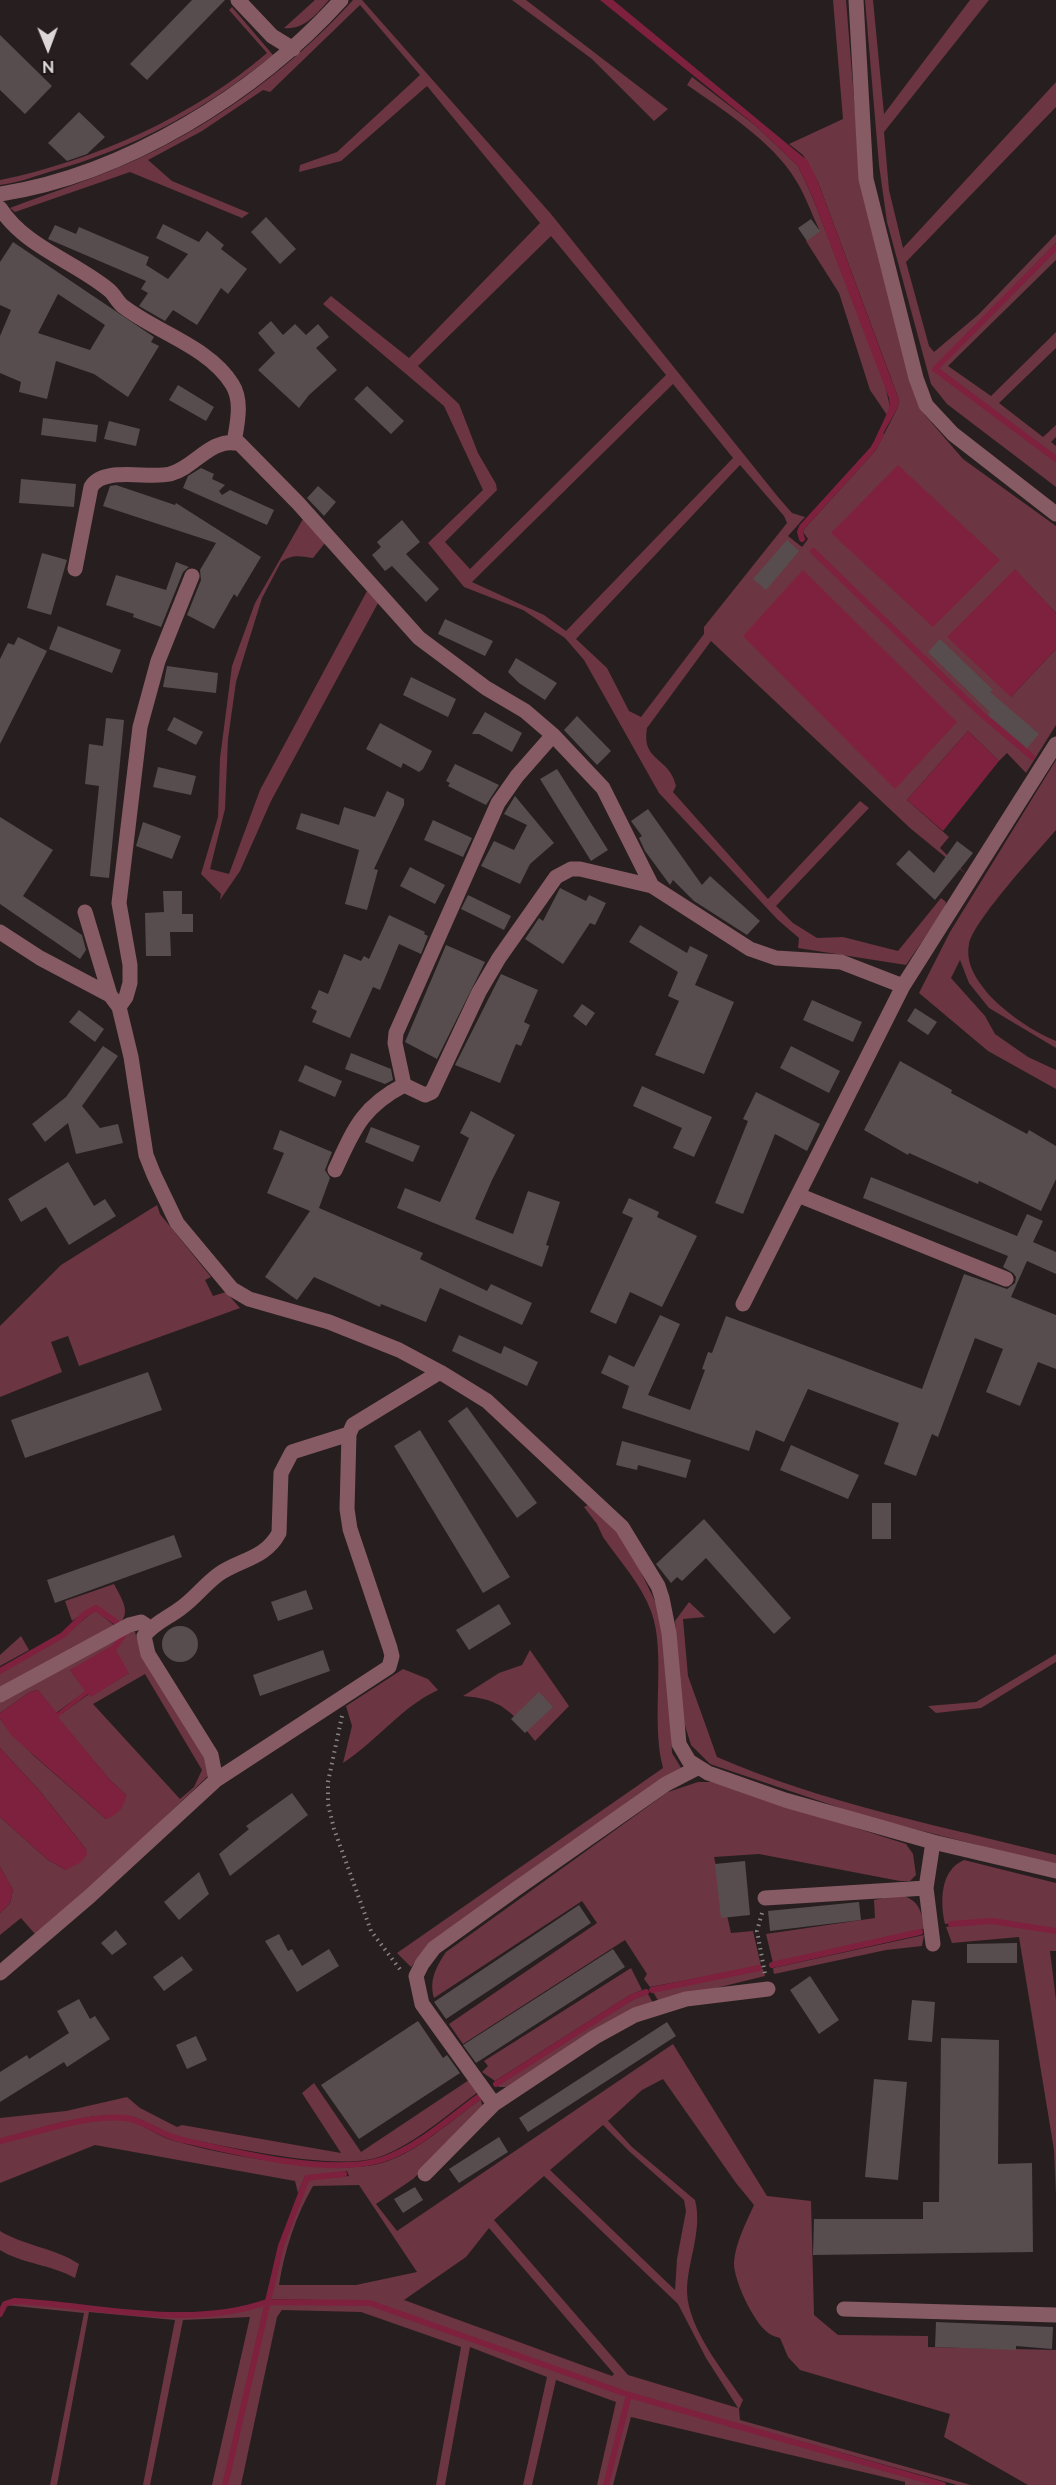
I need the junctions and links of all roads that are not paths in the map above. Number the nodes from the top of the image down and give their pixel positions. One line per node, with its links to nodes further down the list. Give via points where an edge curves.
1 (238, 0): 4 (street, via 272,36)
2 (341, 0): 4 (street)
3 (856, 0): 8 (street, via 866,179 915,378 926,405 953,434)
4 (293, 49): 5 (street, via 228,100 141,149 77,173)
5 (0, 194)
6 (0, 208): 7 (street, via 32,240 111,291 122,306 213,363 232,384 238,400)
7 (234, 442): 9 (street, via 211,448 172,474 104,475 96,479 91,487); 11 (street, via 298,503 419,638 486,688 525,711)
8 (1056, 514)
9 (75, 569)
10 (192, 576): 17 (street, via 158,662 140,727 119,903 130,983 126,997)
11 (553, 735): 13 (street, via 603,788); 18 (street, via 498,802 396,1033)
12 (1056, 744): 16 (street)
13 (652, 886): 16 (street, via 750,949 776,958 841,962); 18 (street, via 580,869 562,872 499,958 432,1092 425,1095)
14 (85, 912): 17 (street)
15 (0, 932): 17 (street)
16 (903, 986): 20 (street)
17 (115, 1001): 23 (street, via 131,1057 146,1155 177,1223 224,1280 249,1299 329,1322 399,1350)
18 (404, 1085): 19 (street, via 384,1095 358,1121)
19 (335, 1170)
20 (798, 1195): 21 (street); 22 (street)
21 (1006, 1279)
22 (743, 1304)
23 (440, 1372): 24 (street, via 353,1425); 27 (street, via 487,1401 622,1527 636,1547 662,1598 679,1744)
24 (349, 1434): 25 (street, via 292,1452 281,1473 279,1533 274,1542 256,1557 220,1573 180,1609); 28 (street, via 350,1529 393,1656 389,1668)
25 (150, 1628): 26 (street, via 141,1622 129,1625); 28 (street, via 144,1636 148,1654 211,1755)
26 (0, 1695)
27 (697, 1768): 29 (street, via 785,1800); 36 (street, via 666,1784 434,1948 422,1964 417,1976 422,2004)
28 (216, 1780): 34 (street)
29 (933, 1842): 30 (street); 31 (street)
30 (1056, 1871)
31 (926, 1888): 32 (street); 33 (street)
32 (765, 1898)
33 (933, 1944)
34 (0, 1973)
35 (768, 1989): 36 (street, via 686,1999 635,2015)
36 (494, 2103): 37 (street)
37 (425, 2174)
38 (844, 2309): 39 (street)
39 (1056, 2315)

